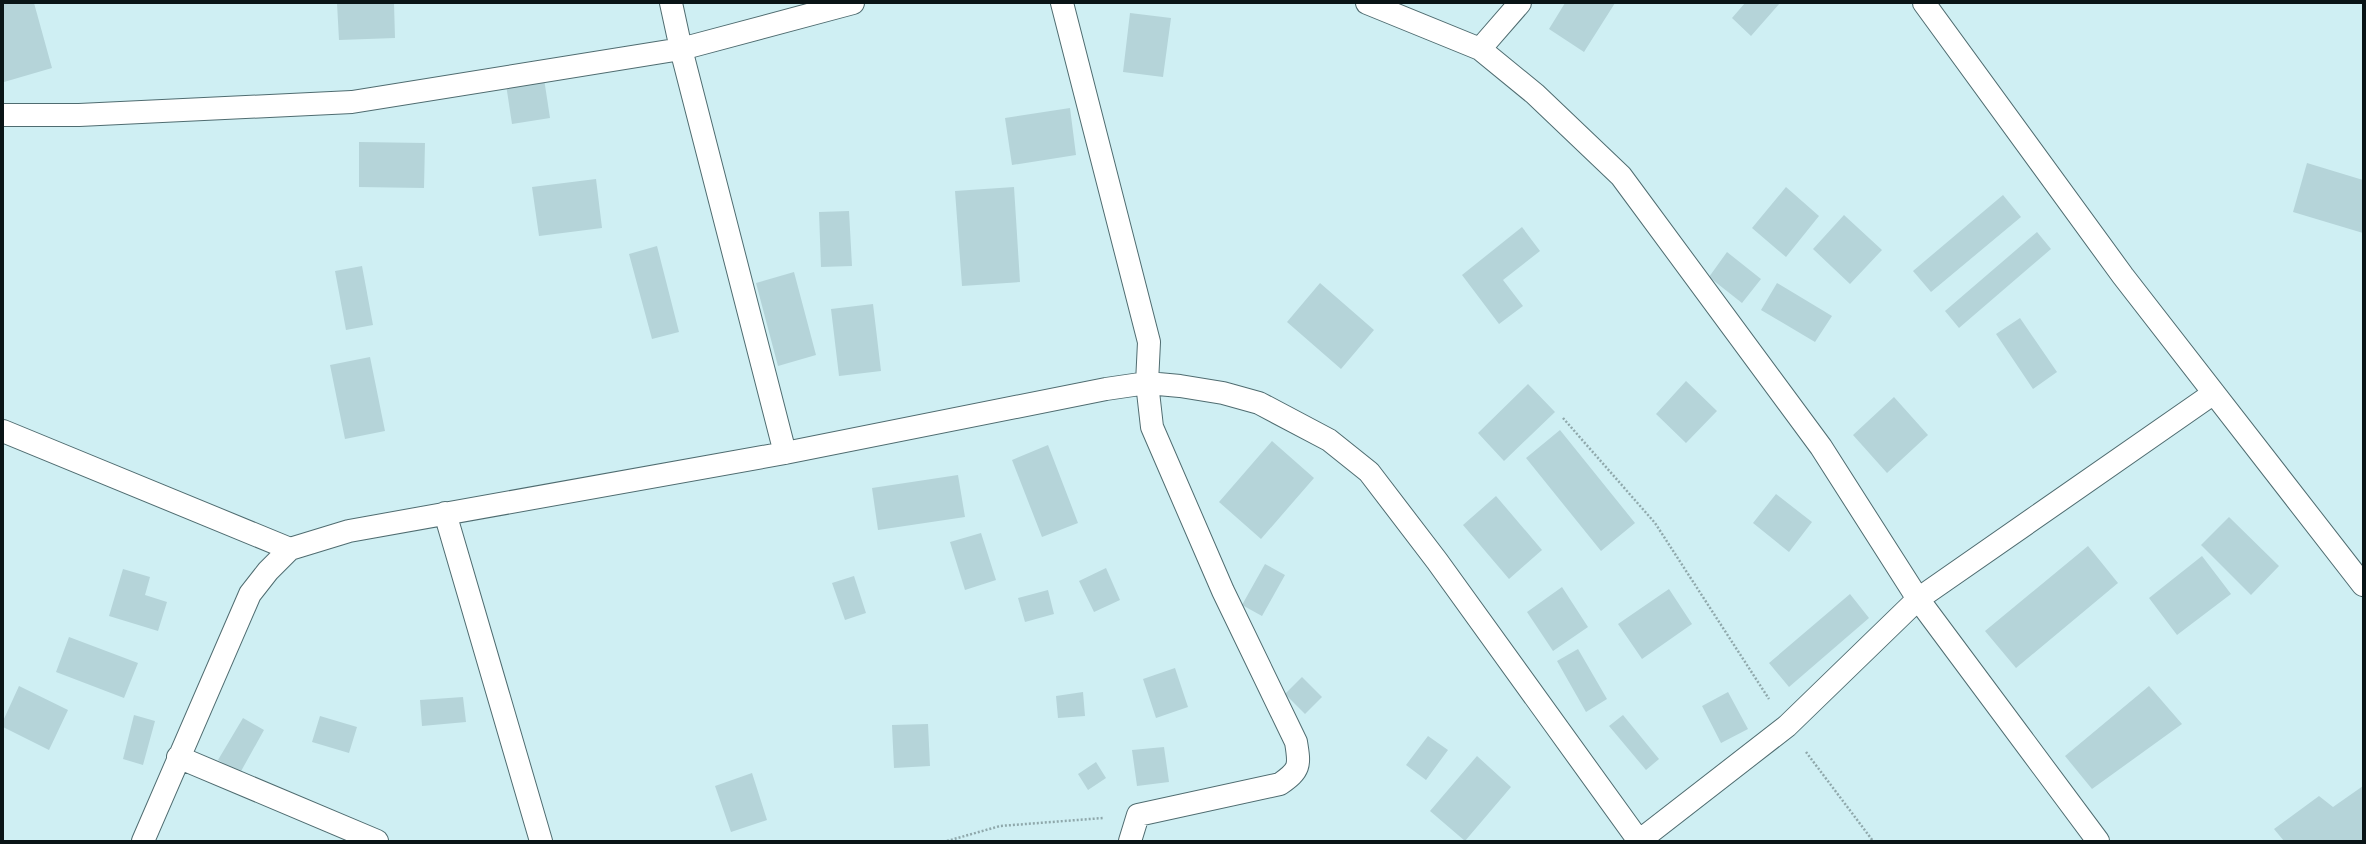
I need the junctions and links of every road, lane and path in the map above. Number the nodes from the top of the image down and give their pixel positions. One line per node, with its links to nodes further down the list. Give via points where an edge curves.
1 (671, 3): 7 (street)
2 (853, 3): 7 (street)
3 (1062, 3): 10 (street, via 1149,342)
4 (1367, 3): 8 (street)
5 (1520, 3): 8 (street)
6 (1924, 3): 11 (street, via 2122,276)
7 (681, 49): 9 (street, via 352,102 80,115); 14 (street)
8 (1480, 49): 18 (street, via 1535,94 1621,176 1821,447)
9 (3, 115)
10 (1147, 383): 14 (street); 21 (street, via 1152,427 1223,591 1296,742 1300,762 1296,773 1280,784); 27 (street, via 1216,392 1259,403 1329,440 1369,472 1437,561)
11 (2214, 393): 17 (street); 18 (street)
12 (1563, 418): 19 (path, via 1655,523)
13 (3, 431): 16 (street)
14 (785, 453): 15 (street)
15 (445, 513): 16 (street, via 349,531); 24 (street)
16 (290, 549): 20 (street, via 250,594)
17 (2363, 585)
18 (1918, 599): 19 (street); 29 (street)
19 (1787, 726): 27 (street); 28 (path)
20 (178, 757): 22 (street); 23 (street)
21 (1138, 815): 25 (path, via 1000,826); 26 (street)
22 (143, 841)
23 (377, 841)
24 (541, 841)
25 (947, 841)
26 (1130, 841)
27 (1639, 841)
28 (1873, 841)
29 (2098, 841)

